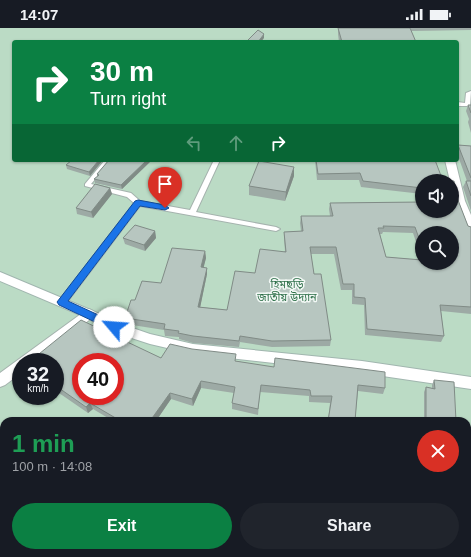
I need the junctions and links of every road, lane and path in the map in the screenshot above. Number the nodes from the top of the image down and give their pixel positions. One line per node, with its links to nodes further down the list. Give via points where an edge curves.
1 (471, 93): 2 (lane, via 468,104)
2 (459, 104)
3 (106, 162): 6 (lane, via 87,185 129,195)
4 (216, 162): 7 (lane)
5 (450, 162): 9 (street, via 460,201)
6 (138, 203): 7 (lane); 11 (lane)
7 (192, 213): 8 (lane)
8 (276, 229)
9 (471, 230)
10 (0, 276): 11 (street)
11 (62, 302): 12 (street)
12 (89, 314): 13 (street); 16 (street, via 114,327 193,349 362,366)
13 (38, 353)
14 (12, 372): 15 (street)
15 (0, 381)
16 (471, 383)

